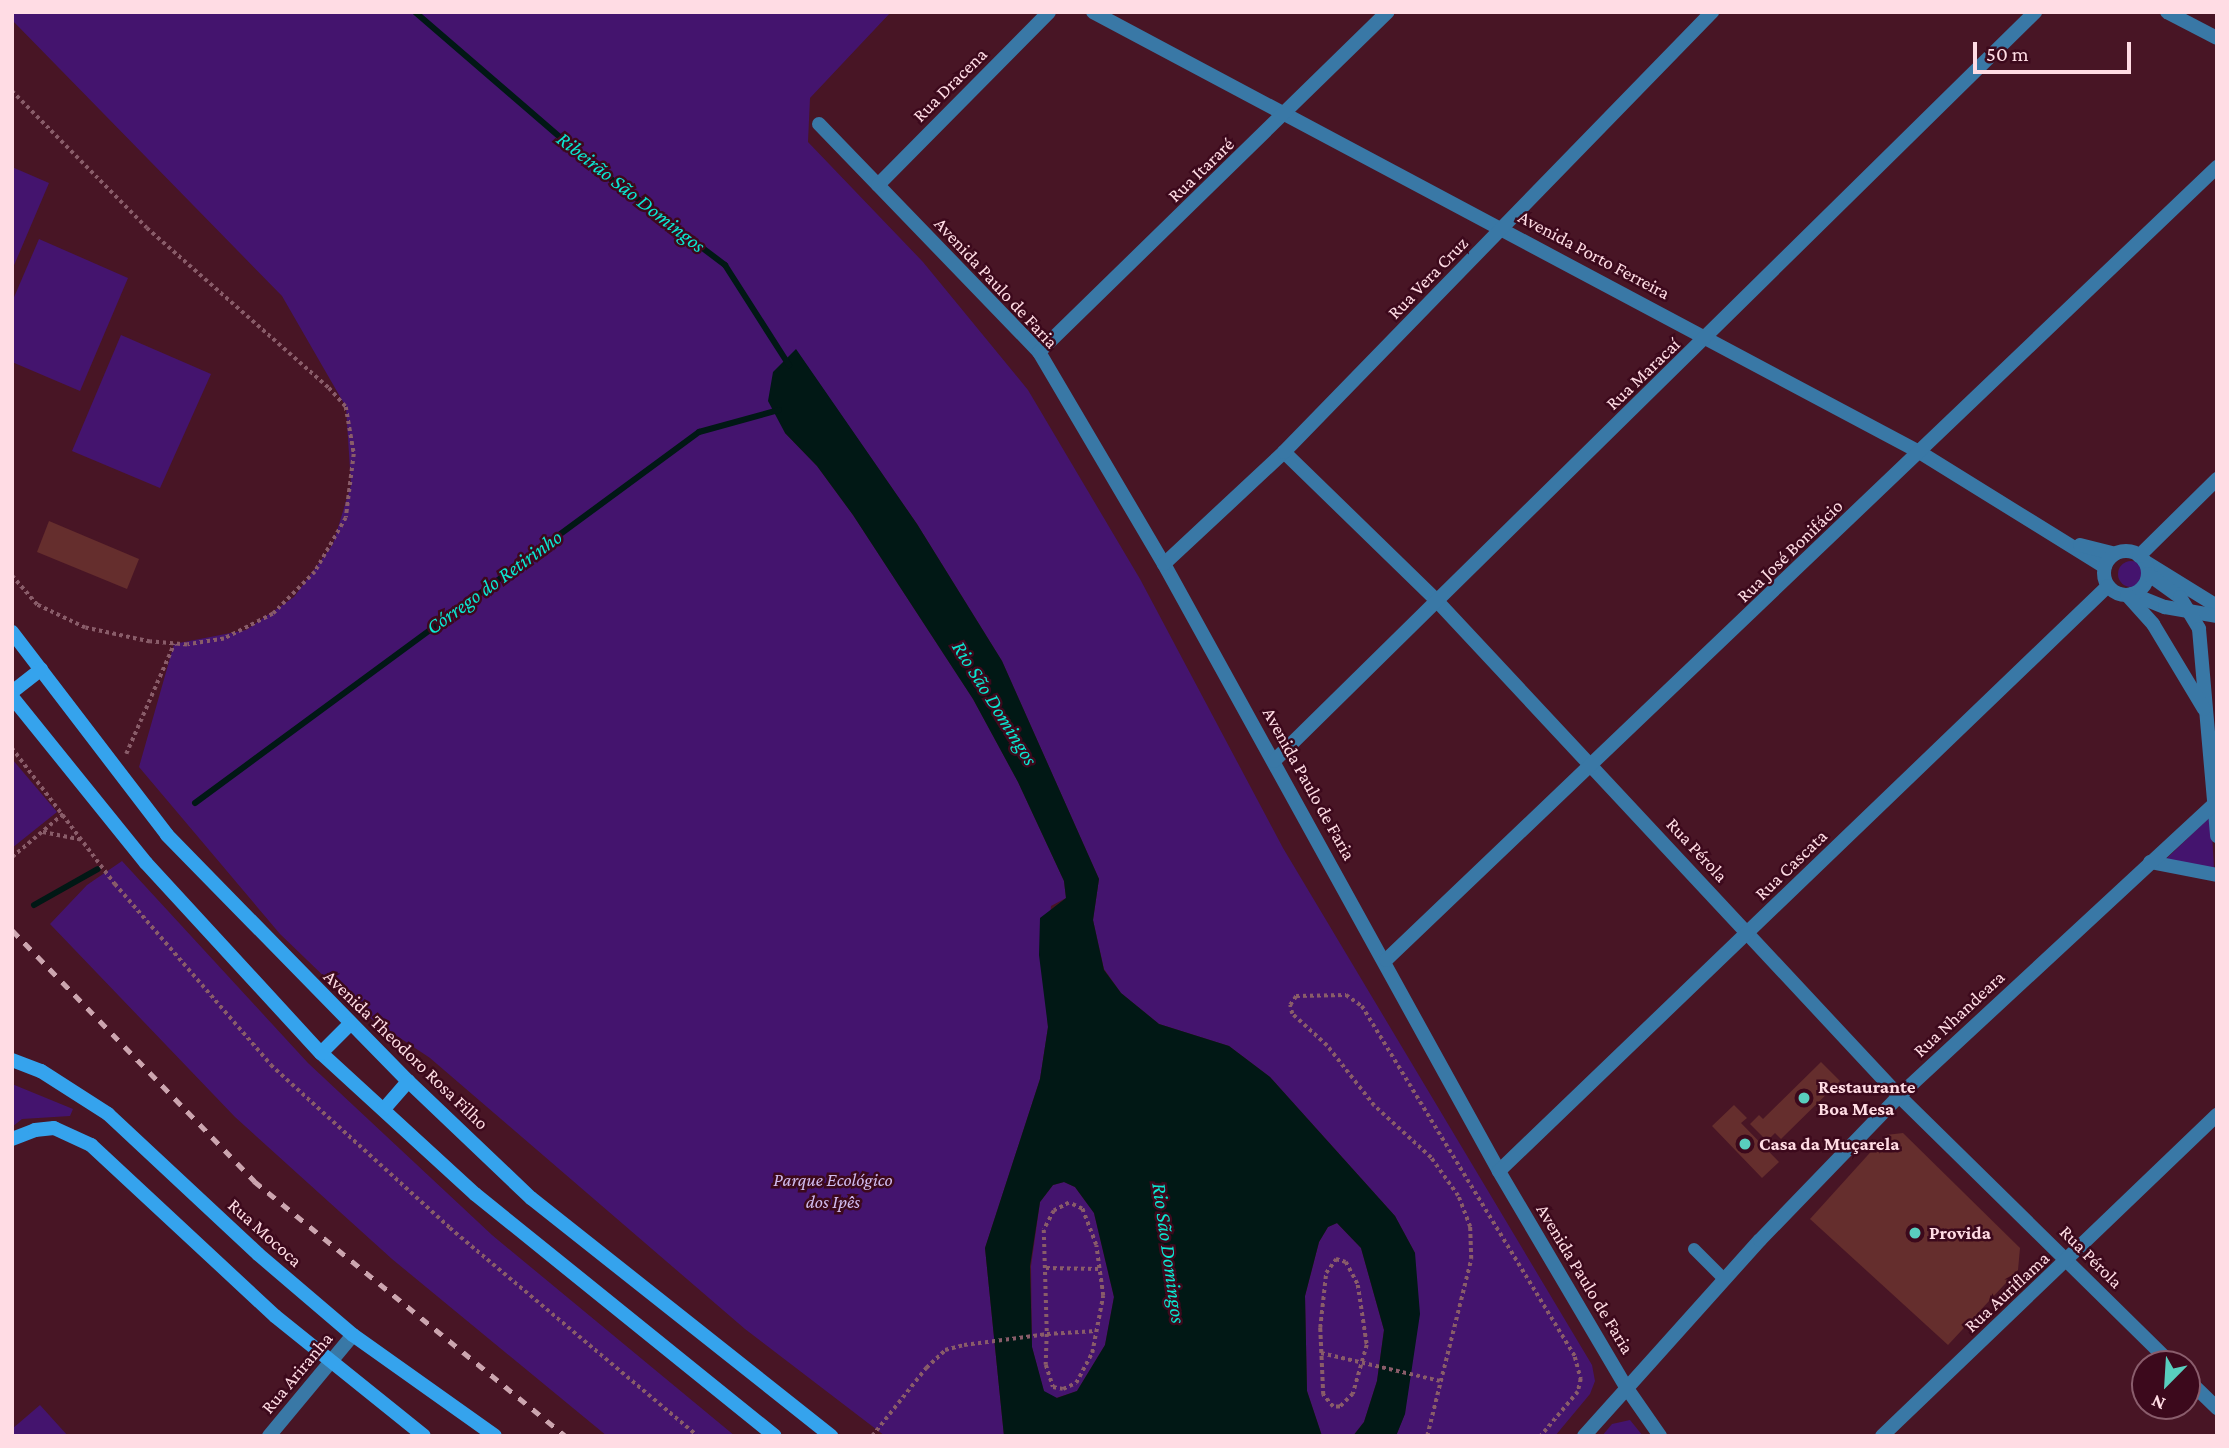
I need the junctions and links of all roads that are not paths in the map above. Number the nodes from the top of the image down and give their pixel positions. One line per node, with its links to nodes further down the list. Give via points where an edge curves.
1 (1049, 12): 11 (street, Rua Dracena)
2 (1093, 12): 8 (street, Avenida Porto Ferreira)
3 (1387, 12): 8 (street, Rua Itararé)
4 (1712, 12): 12 (street, Rua Vera Cruz)
5 (2035, 12): 13 (street, Rua Maracaí)
6 (2167, 12): 7 (street)
7 (2217, 38)
8 (1284, 116): 12 (street, Avenida Porto Ferreira); 14 (street, Rua Itararé)
9 (819, 124): 11 (street, Avenida Paulo de Faria)
10 (2217, 167): 16 (street, Rua José Bonifácio)
11 (878, 185): 14 (street, Avenida Paulo de Faria)
12 (1502, 229): 13 (street, Avenida Porto Ferreira); 15 (street, Rua Vera Cruz)
13 (1709, 337): 16 (street, Avenida Porto Ferreira); 25 (street, Rua Maracaí)
14 (1038, 352): 20 (street, Avenida Paulo de Faria)
15 (1284, 452): 20 (street, Rua Vera Cruz); 25 (street, Rua Pérola)
16 (1921, 453): 18 (street, Avenida Porto Ferreira); 34 (street, Rua José Bonifácio)
17 (2217, 479): 21 (street)
18 (2071, 543): 19 (street, Avenida Porto Ferreira); 22 (street, Avenida Porto Ferreira)
19 (2115, 555): 21 (street); 22 (street)
20 (1164, 564): 33 (street, Avenida Paulo de Faria)
21 (2144, 564): 24 (street, via 2143,587); 26 (street); 27 (street)
22 (2105, 567): 23 (street)
23 (2108, 586): 24 (street); 39 (street, Rua Cascata)
24 (2130, 595): 27 (street); 32 (street, via 2166,644)
25 (1437, 601): 33 (street, Rua Maracaí); 34 (street, Rua Pérola)
26 (2217, 606)
27 (2191, 611): 28 (street); 32 (street, via 2201,640)
28 (2217, 616)
29 (12, 632): 30 (main road, Avenida Theodoro Rosa Filho)
30 (41, 670): 31 (main road); 41 (main road, Avenida Theodoro Rosa Filho, via 167,835)
31 (12, 694): 42 (main road, via 146,863)
32 (2206, 713): 35 (street)
33 (1274, 761): 40 (street, Avenida Paulo de Faria)
34 (1592, 766): 39 (street, Rua Pérola); 40 (street, Rua José Bonifácio)
35 (2215, 803): 36 (street); 37 (street, Rua Nhandeara)
36 (2217, 836)
37 (2150, 862): 38 (street); 45 (street, Rua Nhandeara)
38 (2217, 875)
39 (1748, 933): 45 (street, Rua Pérola); 49 (street, Rua Cascata)
40 (1386, 960): 49 (street, Avenida Paulo de Faria)
41 (350, 1024): 42 (main road); 44 (main road, Avenida Theodoro Rosa Filho)
42 (321, 1053): 46 (main road)
43 (12, 1060): 53 (main road, Rua Mococa, via 64,1084 108,1114)
44 (408, 1082): 46 (main road); 63 (main road, Avenida Theodoro Rosa Filho, via 531,1198)
45 (1899, 1096): 51 (street, Rua Pérola); 52 (street, Rua Nhandeara)
46 (384, 1109): 62 (main road, via 475,1194)
47 (2217, 1115): 51 (street, Rua Auriflama)
48 (13, 1139): 55 (main road, via 54,1128 91,1145)
49 (1499, 1171): 56 (street, Avenida Paulo de Faria)
50 (1694, 1249): 52 (lane)
51 (2068, 1261): 54 (street, Rua Pérola); 66 (street, Rua Auriflama)
52 (1724, 1279): 56 (street, Rua Nhandeara)
53 (353, 1335): 55 (street, Rua Ariranha); 61 (main road, Rua Mococa)
54 (2158, 1350)
55 (331, 1363): 59 (street, Rua Ariranha); 60 (main road)
56 (1626, 1387): 64 (street, Rua Nhandeara); 65 (street, Avenida Paulo de Faria)
57 (2201, 1393): 58 (street)
58 (2217, 1408)
59 (269, 1436)
60 (424, 1436)
61 (495, 1436)
62 (775, 1436)
63 (831, 1436)
64 (1584, 1436)
65 (1660, 1436)
66 (1882, 1436)

